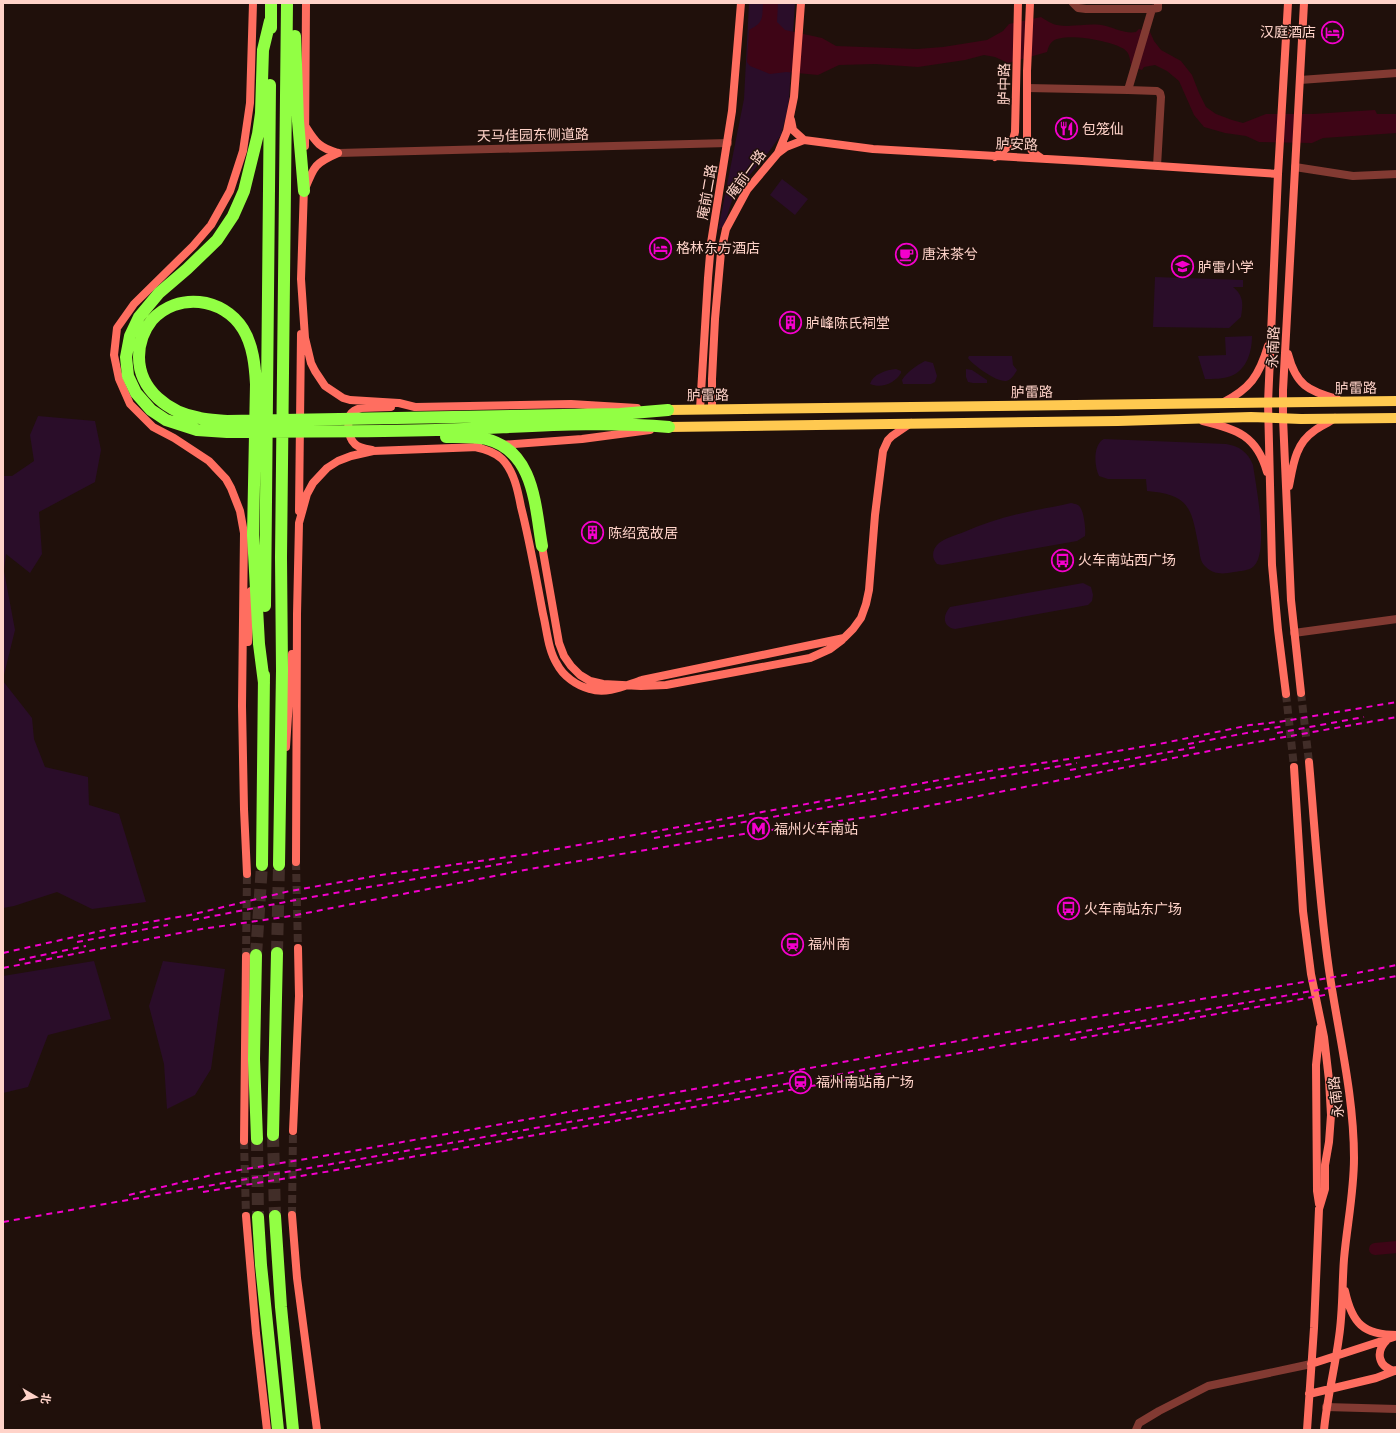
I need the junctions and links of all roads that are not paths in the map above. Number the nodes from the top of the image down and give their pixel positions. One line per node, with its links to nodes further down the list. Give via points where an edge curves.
1 (253, 3): 18 (main road)
2 (271, 3): 15 (highway)
3 (287, 3): 75 (highway)
4 (294, 3): 22 (highway)
5 (306, 3): 22 (main road)
6 (741, 3): 24 (main road, 庵前二路)
7 (801, 3): 21 (main road, 庵前一路)
8 (1018, 3): 27 (main road, 胪中路, via 1015,136 1010,145)
9 (1030, 3): 19 (main road, 胪中路)
10 (1073, 3): 13 (street, via 1078,8 1086,9)
11 (1288, 3): 32 (main road)
12 (1304, 3): 17 (main road, 永南路)
13 (1117, 6): 14 (street)
14 (1155, 6): 20 (street)
15 (268, 50): 29 (highway, via 261,113); 68 (highway, via 270,98)
16 (1397, 73): 17 (street)
17 (1300, 80): 31 (main road, 永南路)
18 (251, 88): 29 (main road); 72 (main road, via 243,151 230,191 211,225 134,304 117,328 114,355 119,379 130,404 153,427 209,461 226,480 236,498 244,533)
19 (1027, 88): 20 (street); 28 (main road, 胪中路, via 1026,140 1029,148)
20 (1128, 90): 30 (street, via 1160,93)
21 (791, 119): 23 (main road, via 793,130); 26 (main road, 庵前一路)
22 (302, 124): 25 (main road, via 320,146); 34 (highway)
23 (804, 140): 26 (main road); 27 (main road, 胪安路, via 874,149)
24 (728, 143): 25 (street, 天马佳园东侧道路); 44 (main road, 庵前二路, via 711,243)
25 (338, 153): 34 (main road, via 327,157 313,168)
26 (778, 153): 45 (main road, 庵前一路, via 747,190 726,229 721,252 715,319)
27 (995, 156): 28 (main road, 胪安路)
28 (1042, 158): 30 (main road, 胪安路)
29 (252, 159): 54 (highway, via 244,191 233,216 217,240 159,293 139,317 130,336 126,357 128,376 136,393 151,410 166,420)
30 (1157, 166): 32 (main road, 胪安路)
31 (1295, 167): 33 (street, via 1353,176); 37 (main road, 永南路)
32 (1278, 174): 36 (main road)
33 (1397, 174)
34 (304, 191): 35 (main road)
35 (301, 279): 43 (main road, via 305,338 313,367 321,382 334,394 350,400 399,403); 61 (main road)
36 (1271, 334): 39 (main road); 42 (main road, via 1253,382 1241,392)
37 (1286, 346): 40 (main road, 永南路); 41 (main road, via 1297,378 1319,394)
38 (1397, 401): 41 (main road, 胪雷路)
39 (1268, 403): 40 (main road, 胪雷路); 42 (main road, 胪雷路); 48 (main road)
40 (1283, 403): 41 (main road, 胪雷路); 49 (main road, 永南路)
41 (1348, 403)
42 (1218, 404): 45 (main road, 胪雷路)
43 (415, 407): 46 (main road, via 571,404); 58 (main road, via 360,408 351,415 348,423 351,440 354,444)
44 (700, 409): 45 (main road, 胪雷路); 46 (main road, 胪雷路)
45 (712, 409)
46 (668, 410): 52 (highway)
47 (1190, 418): 48 (main road); 53 (main road); 59 (main road, via 1225,426 1249,439 1261,454)
48 (1269, 418): 49 (main road); 59 (main road)
49 (1283, 418): 50 (main road); 60 (main road, 永南路)
50 (1336, 418): 51 (main road); 60 (main road, via 1314,430 1304,439 1295,455)
51 (1397, 418)
52 (571, 419): 54 (highway, via 227,421); 55 (highway); 56 (highway, via 436,430)
53 (912, 423): 55 (main road); 67 (main road, via 892,436 885,445 875,515 869,590 861,618)
54 (198, 424): 56 (highway); 62 (highway, via 161,401 147,385 139,363 140,346 152,320 166,309 190,302 210,303 230,314 243,329 250,344 256,384)
55 (669, 427): 57 (main road, via 582,439)
56 (227, 432): 63 (highway, via 364,439 470,437 491,441 512,454 525,469 532,488)
57 (475, 447): 58 (main road); 69 (main road, via 498,455 512,475 551,650 557,664 574,683 590,690 614,690)
58 (373, 451): 61 (main road, via 338,461 319,475 307,494)
59 (1271, 484): 71 (main road, via 1272,565)
60 (1286, 499): 66 (main road, 永南路)
61 (299, 524): 64 (main road)
62 (253, 535): 68 (highway, via 259,644); 72 (main road, via 248,645)
63 (542, 546): 69 (main road, via 559,643 567,661 580,675 590,681)
64 (297, 614): 75 (main road); 76 (main road)
65 (1397, 620): 66 (street)
66 (1294, 633): 70 (main road, 永南路)
67 (844, 638): 69 (main road); 69 (main road, via 830,649 810,658 666,685)
68 (264, 683): 78 (highway)
69 (628, 684)
70 (1301, 693)
71 (1286, 694)
72 (242, 706): 79 (main road)
73 (1309, 762): 92 (main road, 永南路, via 1321,907 1344,1059 1354,1157 1354,1186)
74 (1294, 767): 83 (main road, via 1303,911)
75 (279, 829): 77 (highway)
76 (296, 862)
77 (279, 864)
78 (262, 866)
79 (247, 874)
80 (298, 948): 84 (main road)
81 (277, 953): 85 (highway)
82 (251, 955): 86 (highway); 87 (main road)
83 (1320, 1019): 88 (main road, via 1316,1065); 88 (main road, via 1329,1080 1330,1115 1324,1189)
84 (293, 1131)
85 (273, 1135)
86 (257, 1139)
87 (244, 1141)
88 (1319, 1209): 96 (main road)
89 (292, 1215): 105 (main road, via 297,1278)
90 (252, 1216): 102 (main road, via 255,1325); 103 (highway, via 262,1273)
91 (275, 1216): 104 (highway)
92 (1343, 1278): 93 (main road, via 1348,1302 1358,1322 1373,1333); 95 (main road, 永南路, via 1340,1335)
93 (1397, 1336): 94 (main road)
94 (1388, 1340): 95 (main road); 97 (main road, via 1382,1346 1380,1354 1383,1365 1387,1369)
95 (1336, 1357): 96 (main road); 98 (main road, 永南路)
96 (1311, 1364): 99 (main road); 106 (street, via 1208,1386 1139,1423)
97 (1396, 1370): 98 (main road)
98 (1329, 1390): 99 (main road); 100 (main road, 永南路)
99 (1309, 1394): 107 (main road)
100 (1326, 1406): 101 (street); 108 (main road, 永南路)
101 (1397, 1409)
102 (267, 1430)
103 (278, 1430)
104 (293, 1430)
105 (317, 1430)
106 (1136, 1430)
107 (1307, 1430)
108 (1324, 1430)

